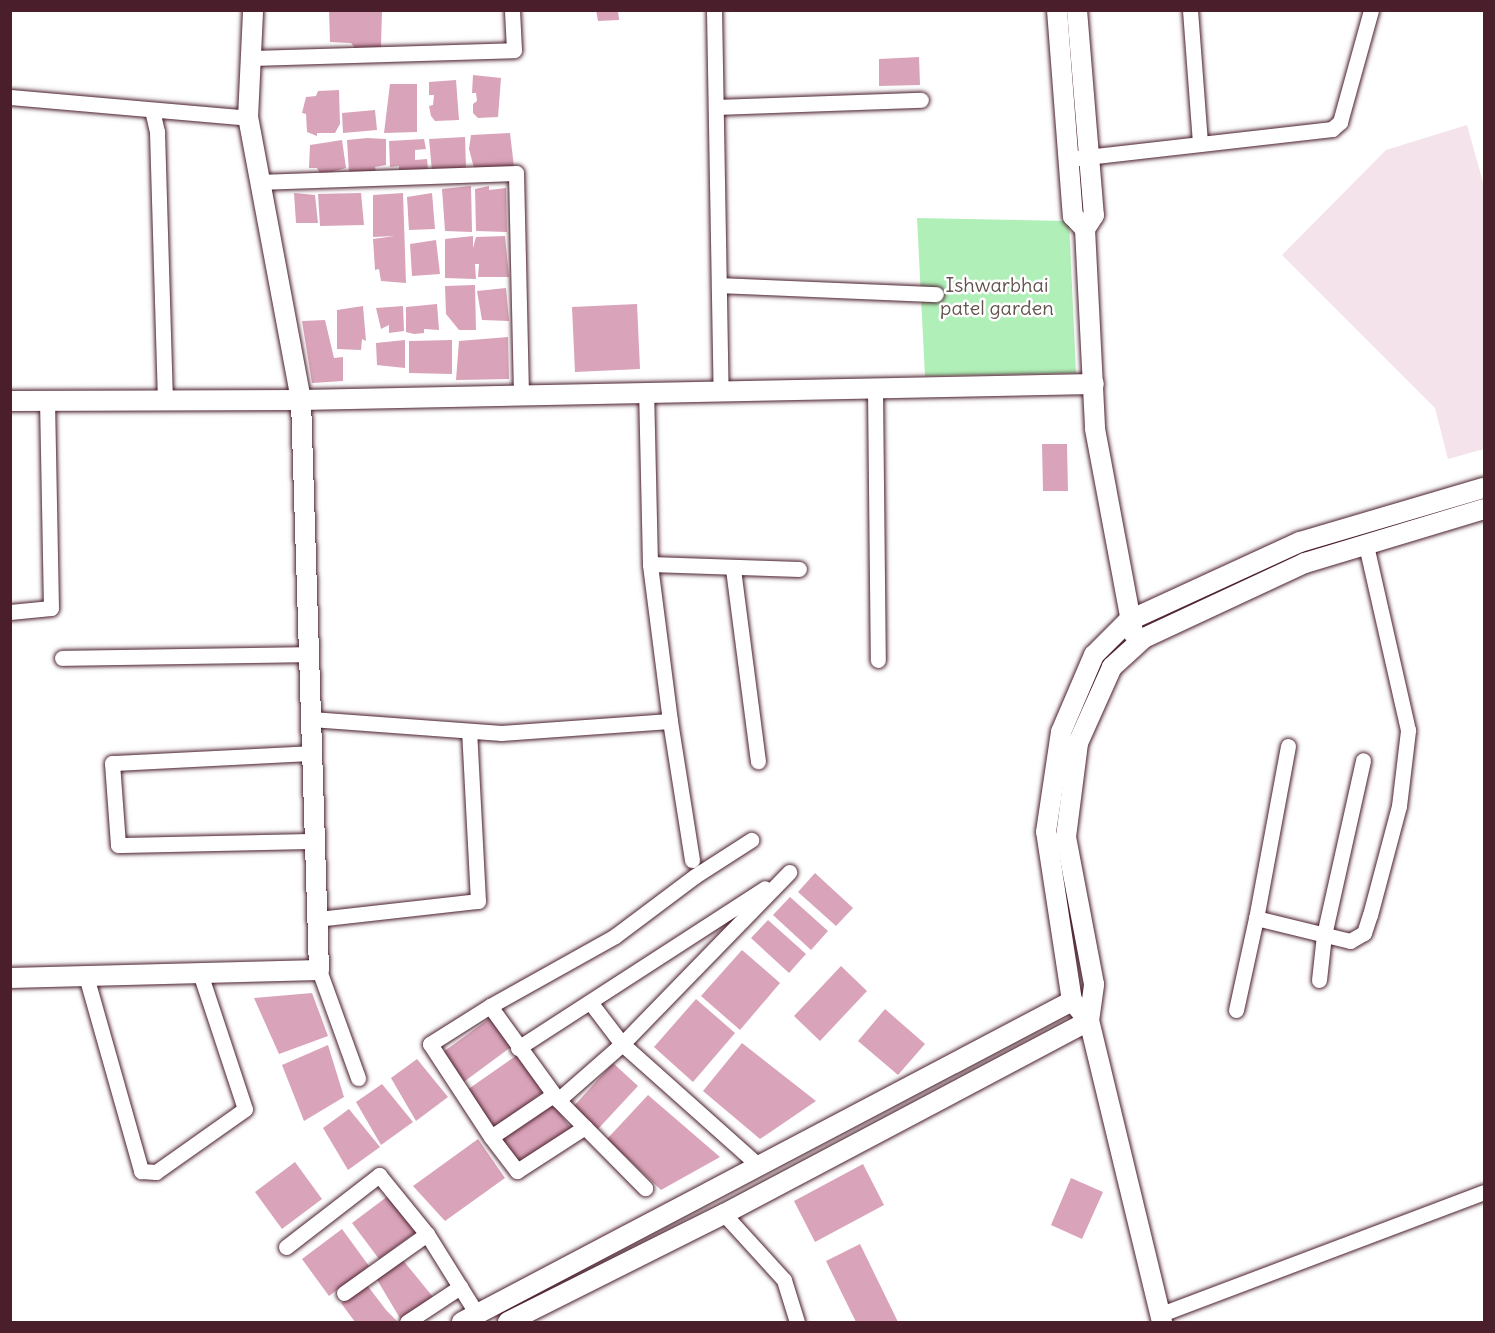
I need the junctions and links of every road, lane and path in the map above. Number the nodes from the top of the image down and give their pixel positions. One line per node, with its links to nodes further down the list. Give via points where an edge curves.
1 (253, 10): 8 (street)
2 (512, 10): 8 (street, via 514,50)
3 (714, 10): 11 (street)
4 (1057, 10): 16 (street)
5 (1077, 10): 15 (street)
6 (1190, 10): 14 (street)
7 (1371, 10): 14 (street, via 1340,122 1332,129)
8 (250, 58): 13 (street)
9 (10, 97): 12 (street)
10 (921, 100): 11 (street)
11 (716, 107): 19 (street)
12 (152, 110): 13 (street); 29 (street, via 157,132)
13 (248, 118): 17 (street)
14 (1200, 144): 15 (street)
15 (1090, 155): 16 (street); 18 (street, via 1094,215)
16 (1069, 159): 18 (street, via 1072,216)
17 (258, 182): 25 (street, via 516,173); 26 (street)
18 (1084, 229): 21 (street)
19 (719, 285): 20 (street); 23 (street)
20 (936, 294)
21 (1094, 384): 22 (street); 37 (street, via 1095,429)
22 (875, 390): 23 (street); 41 (street)
23 (721, 393): 24 (street)
24 (646, 394): 25 (street); 33 (street)
25 (521, 396): 26 (street)
26 (301, 400): 29 (street); 39 (street)
27 (10, 401): 28 (street)
28 (47, 401): 29 (street); 36 (street, via 51,608)
29 (165, 401)
30 (1485, 488): 37 (street, via 1300,542)
31 (1485, 509): 32 (street)
32 (1366, 544): 38 (street, via 1305,563); 54 (street, via 1408,730 1399,806 1364,933 1350,941)
33 (650, 564): 34 (street); 43 (street)
34 (733, 569): 35 (street); 48 (street)
35 (799, 569)
36 (10, 612)
37 (1128, 621): 38 (street); 60 (street, via 1094,655 1061,732 1047,821)
38 (1137, 644): 64 (street, via 1112,667 1078,743 1065,837 1094,984)
39 (309, 654): 40 (street); 42 (street)
40 (62, 658)
41 (878, 660)
42 (311, 719): 44 (street); 46 (street)
43 (670, 721): 44 (street, via 501,733); 51 (street)
44 (469, 731): 53 (street, via 478,901)
45 (1288, 746): 52 (street)
46 (312, 753): 50 (street); 50 (street, via 112,763 118,844)
47 (1363, 760): 54 (street)
48 (758, 761)
49 (751, 840): 62 (street, via 615,936)
50 (314, 841): 53 (street)
51 (692, 860)
52 (1256, 918): 54 (street); 63 (street)
53 (317, 919): 55 (street)
54 (1324, 935): 59 (street)
55 (318, 970): 56 (street); 67 (street)
56 (200, 973): 57 (street); 57 (street, via 245,1109 156,1172 141,1171)
57 (86, 976): 58 (street)
58 (10, 978)
59 (1319, 980)
60 (1072, 1001): 64 (street); 71 (street)
61 (590, 1002): 65 (street); 65 (street, via 789,872); 66 (street)
62 (490, 1006): 66 (street); 70 (street, via 429,1044)
63 (1236, 1010)
64 (1089, 1021): 74 (street); 80 (street)
65 (622, 1044): 68 (street); 71 (street)
66 (518, 1048): 68 (street)
67 (358, 1078)
68 (555, 1098): 69 (street); 70 (street)
69 (585, 1128): 70 (street, via 517,1171); 72 (street)
70 (490, 1137)
71 (758, 1165): 79 (street)
72 (645, 1188)
73 (1485, 1192): 80 (street)
74 (724, 1214): 82 (street); 83 (street, via 784,1280)
75 (427, 1234): 76 (street, via 379,1175); 77 (street); 78 (street)
76 (285, 1247)
77 (460, 1287): 79 (street); 81 (street)
78 (344, 1293)
79 (470, 1318)
80 (1161, 1318)
81 (407, 1323)
82 (508, 1323)
83 (797, 1323)

